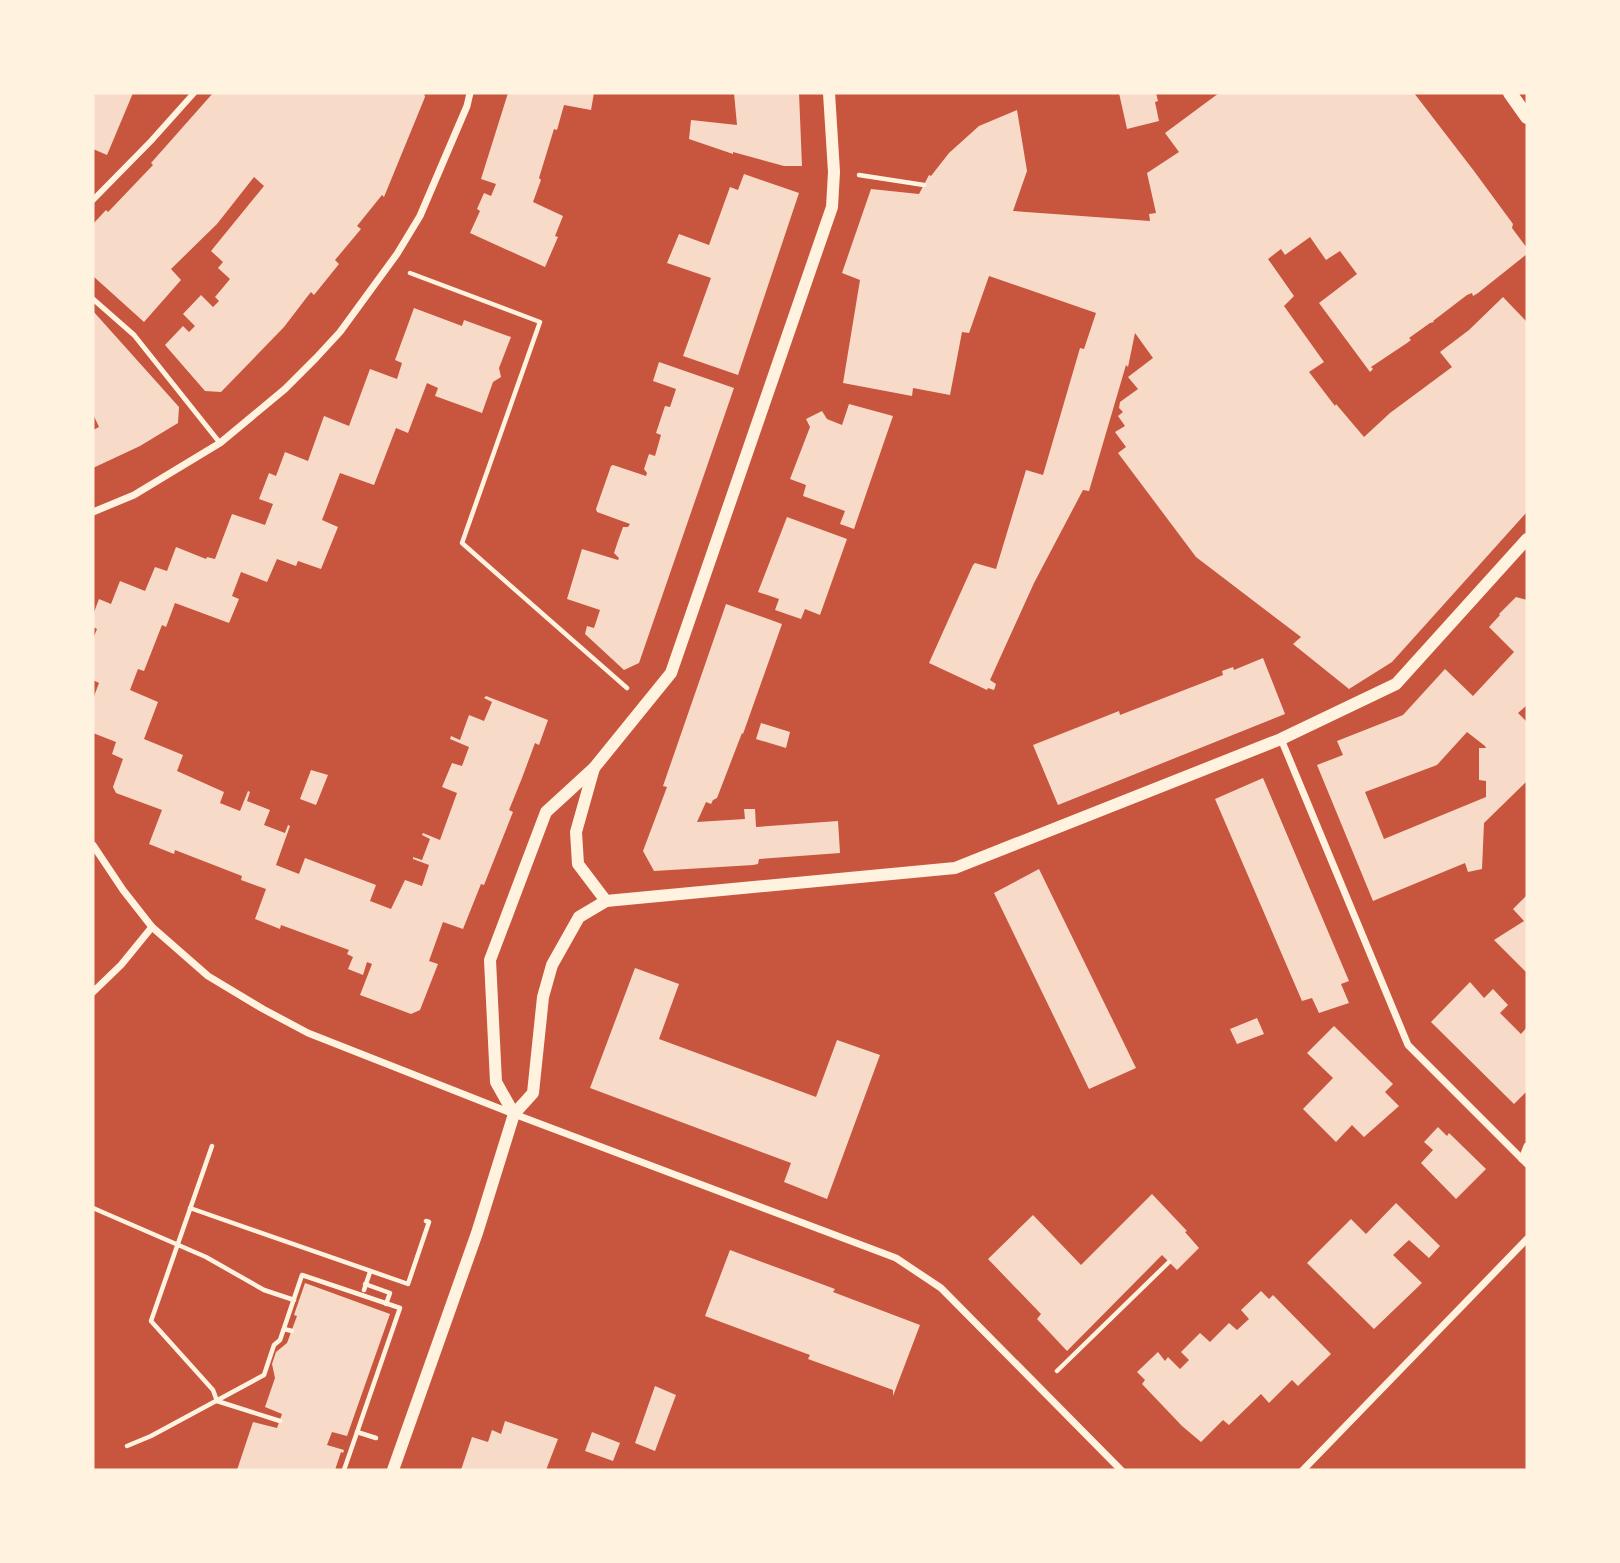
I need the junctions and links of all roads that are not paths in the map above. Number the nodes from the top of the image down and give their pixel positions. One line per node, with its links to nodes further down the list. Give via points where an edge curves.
1 (194, 93): 6 (street)
2 (470, 93): 8 (street, via 420,216 397,254 316,358)
3 (829, 93): 12 (street, via 832,207 671,673)
4 (1510, 93): 5 (main road)
5 (1527, 117)
6 (93, 201)
7 (93, 299): 8 (lane, via 134,335)
8 (220, 443): 9 (street, via 134,495)
9 (93, 512)
10 (1525, 545): 11 (street, via 1396,684)
11 (1281, 739): 14 (street, via 955,868); 19 (street, via 1408,1045)
12 (594, 768): 14 (street, via 576,832 578,864); 17 (street, via 547,812 490,960 496,1082)
13 (93, 845): 15 (street)
14 (606, 901): 17 (street, via 579,917 552,965 543,997 533,1093)
15 (152, 927): 16 (street); 17 (street, via 208,976 263,1009 308,1032)
16 (93, 992)
17 (514, 1114): 21 (street); 22 (street, via 896,1258 941,1288)
18 (1527, 1146): 19 (street)
19 (1525, 1161)
20 (1527, 1239): 23 (street)
21 (393, 1470)
22 (1121, 1470)
23 (1303, 1470)

